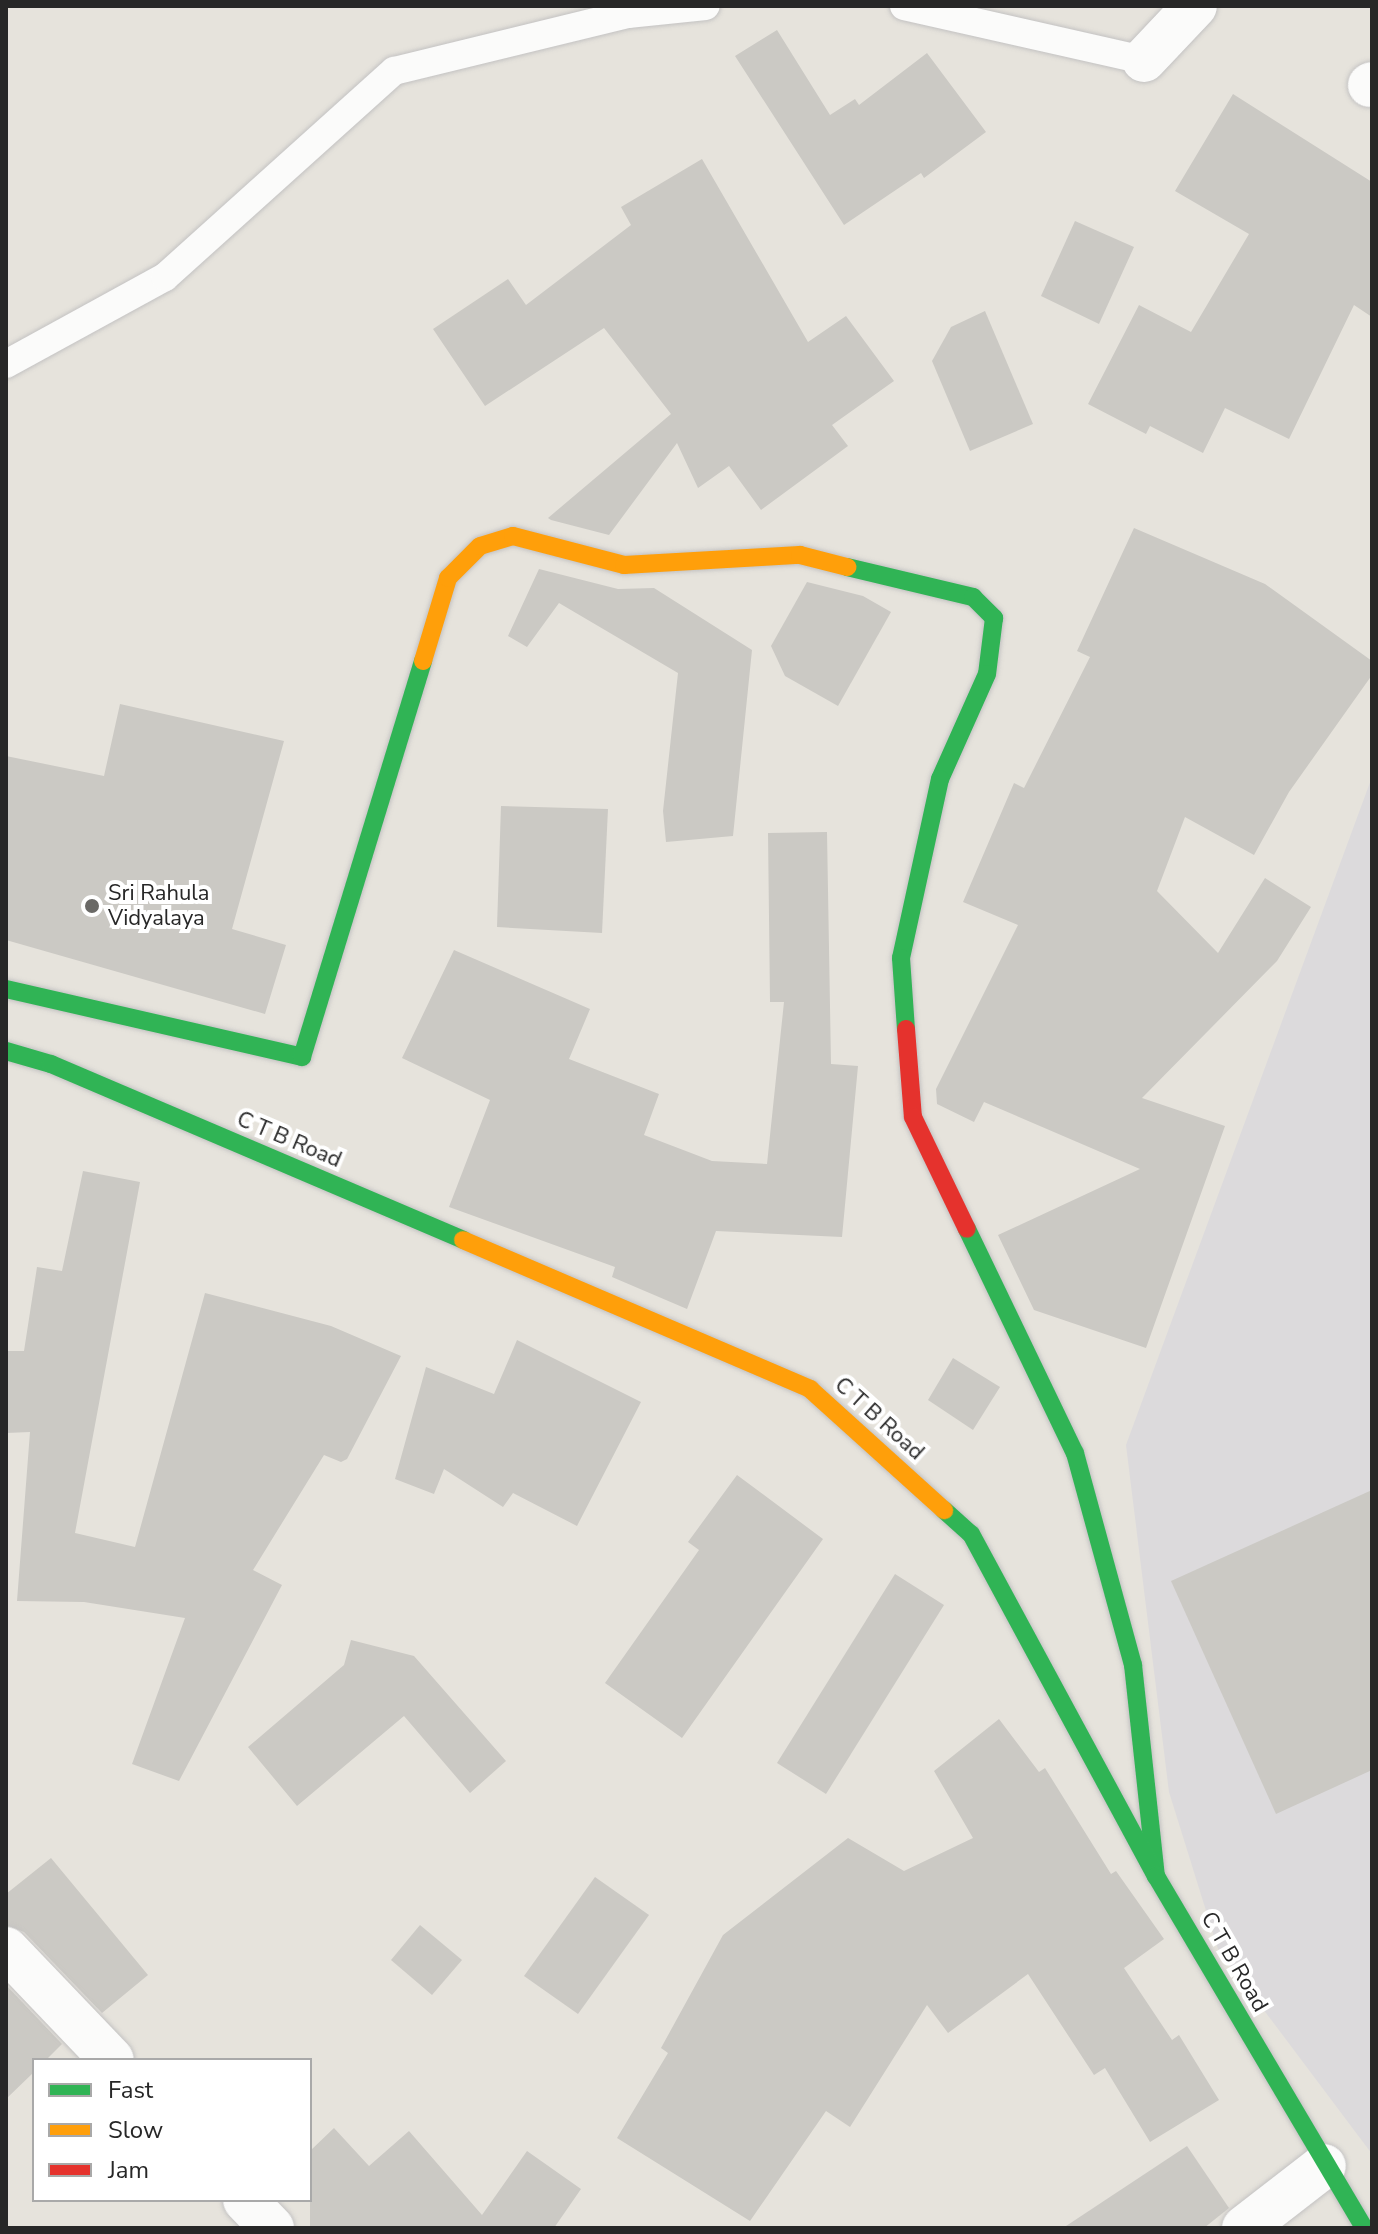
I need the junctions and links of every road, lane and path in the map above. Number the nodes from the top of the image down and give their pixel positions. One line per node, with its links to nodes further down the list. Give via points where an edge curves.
1 (706, 6): 5 (lane, via 628,14 394,71 165,277)
2 (904, 6): 4 (lane)
3 (1195, 6): 4 (street)
4 (1144, 60)
5 (6, 364)
6 (6, 989): 8 (street, via 302,1057 448,578 480,546 513,536 624,565 800,555 973,597 994,618 987,674 940,779 901,958 913,1117 1075,1453 1133,1665)
7 (6, 1051): 8 (street, C T B Road, via 51,1064 810,1389 971,1534)
8 (1156, 1876): 11 (street, C T B Road)
9 (6, 1949): 10 (street)
10 (110, 2058)
11 (1324, 2166): 14 (street); 15 (street, C T B Road)
12 (247, 2202): 13 (street)
13 (272, 2228)
14 (1244, 2228)
15 (1364, 2228)

